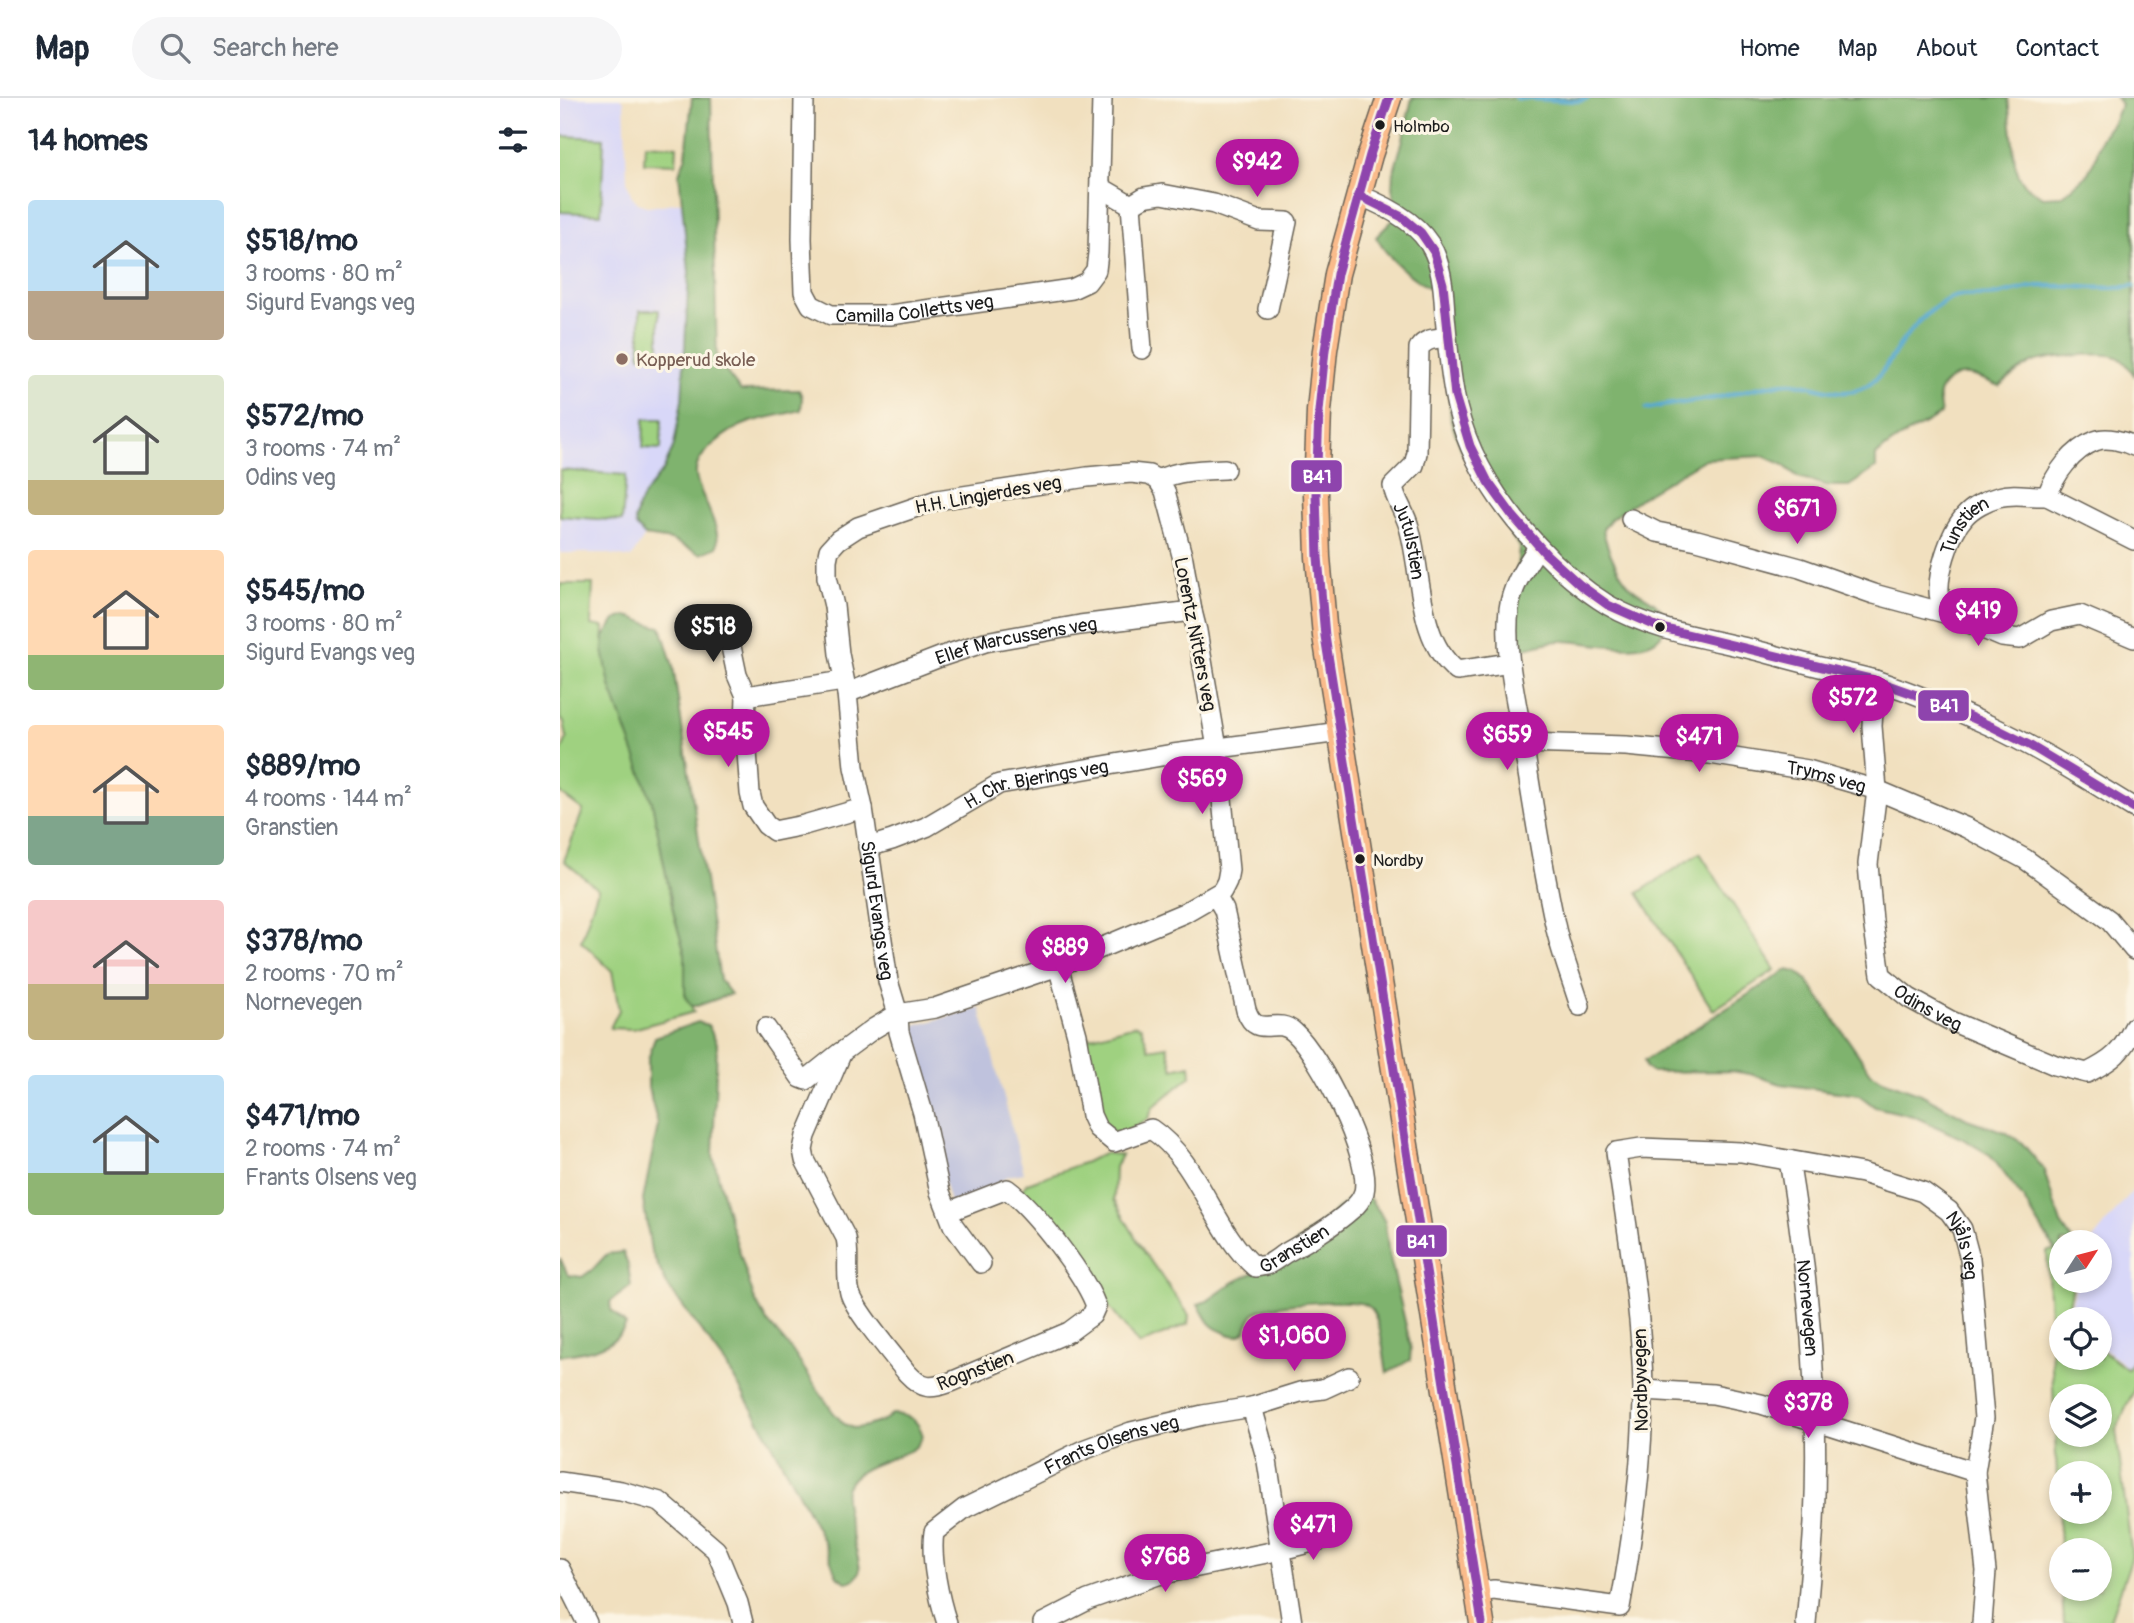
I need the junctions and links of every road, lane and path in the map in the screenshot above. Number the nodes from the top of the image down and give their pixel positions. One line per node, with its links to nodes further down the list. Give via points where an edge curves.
1 (804, 98): 4 (street, Camilla Colletts veg, via 804,292 811,305 831,315 903,313 1072,289 1087,282 1096,270)
2 (1102, 98): 4 (street, Camilla Colletts veg)
3 (1390, 98): 5 (main road)
4 (1100, 187): 6 (street)
5 (1358, 195): 8 (street, via 1394,212 1434,251); 26 (main road, via 1337,274 1325,350 1316,494 1325,636)
6 (1131, 205): 7 (street, via 1162,194 1214,204 1259,221 1287,222); 9 (street)
7 (1268, 309)
8 (1447, 337): 16 (street, via 1457,408 1467,438 1495,493); 22 (street, Jutulstien, via 1429,339 1419,348 1417,453 1414,465 1393,486 1394,493 1410,528 1431,633 1449,665 1457,671)
9 (1142, 349)
10 (2134, 446): 13 (street, via 2097,440 2057,472)
11 (1225, 469): 12 (street, via 1185,471)
12 (1158, 480): 17 (street, H.H. Lingjerdes veg, via 1131,473 937,500 858,527); 18 (street, Lorentz Nitters veg, via 1183,559)
13 (2048, 496): 15 (street, Tunstien); 19 (street, Tunstien, via 2000,496 1965,515 1954,533 1940,578 1940,599)
14 (1631, 519): 19 (street, via 1657,532 1800,568)
15 (2134, 540)
16 (1538, 547): 22 (street, via 1509,606); 23 (street, via 1594,595 1646,623)
17 (830, 551): 24 (street, Sigurd Evangs veg, via 827,577)
18 (1192, 611): 24 (street, Ellef Marcussens veg, via 985,642); 28 (street, Lorentz Nitters veg)
19 (1948, 614): 21 (street, via 2002,637 2020,639 2051,621 2080,615)
20 (725, 618): 25 (street)
21 (2134, 638)
22 (1510, 663): 27 (street)
23 (1875, 680): 29 (street, Odins veg, via 1872,726); 31 (street, via 1994,727)
24 (845, 687): 25 (street); 30 (street, Sigurd Evangs veg)
25 (746, 696): 30 (street, via 750,793 766,825 774,831)
26 (1340, 732): 28 (street, H. Chr. Bjerings veg); 54 (main road)
27 (1523, 743): 29 (street, Tryms veg, via 1710,754 1808,770); 36 (street, via 1557,931)
28 (1217, 748): 32 (street, H. Chr. Bjerings veg, via 999,784 926,827); 33 (street, Lorentz Nitters veg, via 1229,870)
29 (1877, 790): 34 (street, via 1967,828 2025,859 2109,920); 38 (street, Odins veg, via 1868,864 1881,975 1909,998 1951,1021 2055,1065 2087,1073 2123,1048)
30 (863, 808): 32 (street, Sigurd Evangs veg)
31 (2134, 808)
32 (868, 848): 37 (street, Sigurd Evangs veg, via 888,981)
33 (1216, 896): 35 (street); 35 (street, Granstien, via 1250,1021 1258,1027 1284,1026 1303,1043 1339,1101 1365,1181 1363,1195 1353,1209 1266,1265 1255,1266 1247,1260 1198,1181 1161,1135 1151,1129 1114,1142 1097,1128)
34 (2134, 950)
35 (1058, 967): 37 (street, via 935,1008)
36 (1580, 1006)
37 (898, 1014): 40 (street); 43 (street)
38 (2134, 1027)
39 (766, 1028): 40 (street, via 806,1080)
40 (842, 1052): 43 (street, Rognstien, via 803,1150 846,1238 853,1301 915,1382 927,1387 951,1382 1069,1332 1092,1315 1096,1306 1084,1282 1040,1221 1007,1189)
41 (1616, 1152): 42 (street, Njåls veg, via 1641,1148 1741,1152); 46 (street, Nordbyvegen, via 1635,1278)
42 (1789, 1160): 48 (street, Nornevegen, via 1805,1267); 49 (street, Njåls veg, via 1862,1173 1923,1192 1962,1228 1970,1259 1984,1418)
43 (948, 1212): 44 (street)
44 (981, 1263)
45 (1349, 1377): 47 (street, via 1323,1389)
46 (1643, 1390): 48 (street, via 1713,1394); 55 (street, Nordbyvegen, via 1636,1507)
47 (1252, 1407): 52 (street, via 1267,1461); 58 (street, Frants Olsens veg, via 1131,1432 1083,1450 965,1508 934,1532 932,1545)
48 (1815, 1421): 49 (street); 62 (street, Nornevegen)
49 (1975, 1472): 63 (street, Njåls veg, via 1986,1571)
50 (560, 1482): 57 (street, via 621,1490 660,1502 716,1550)
51 (1335, 1536): 52 (street)
52 (1281, 1550): 59 (street, via 1158,1575 1088,1600); 60 (street)
53 (560, 1569): 56 (street)
54 (1478, 1592): 55 (street, Nordbyvegen, via 1494,1590); 61 (main road)
55 (1619, 1615)
56 (587, 1623)
57 (743, 1623)
58 (947, 1623)
59 (1043, 1623)
60 (1292, 1623)
61 (1482, 1623)
62 (1806, 1623)
63 (1982, 1623)

